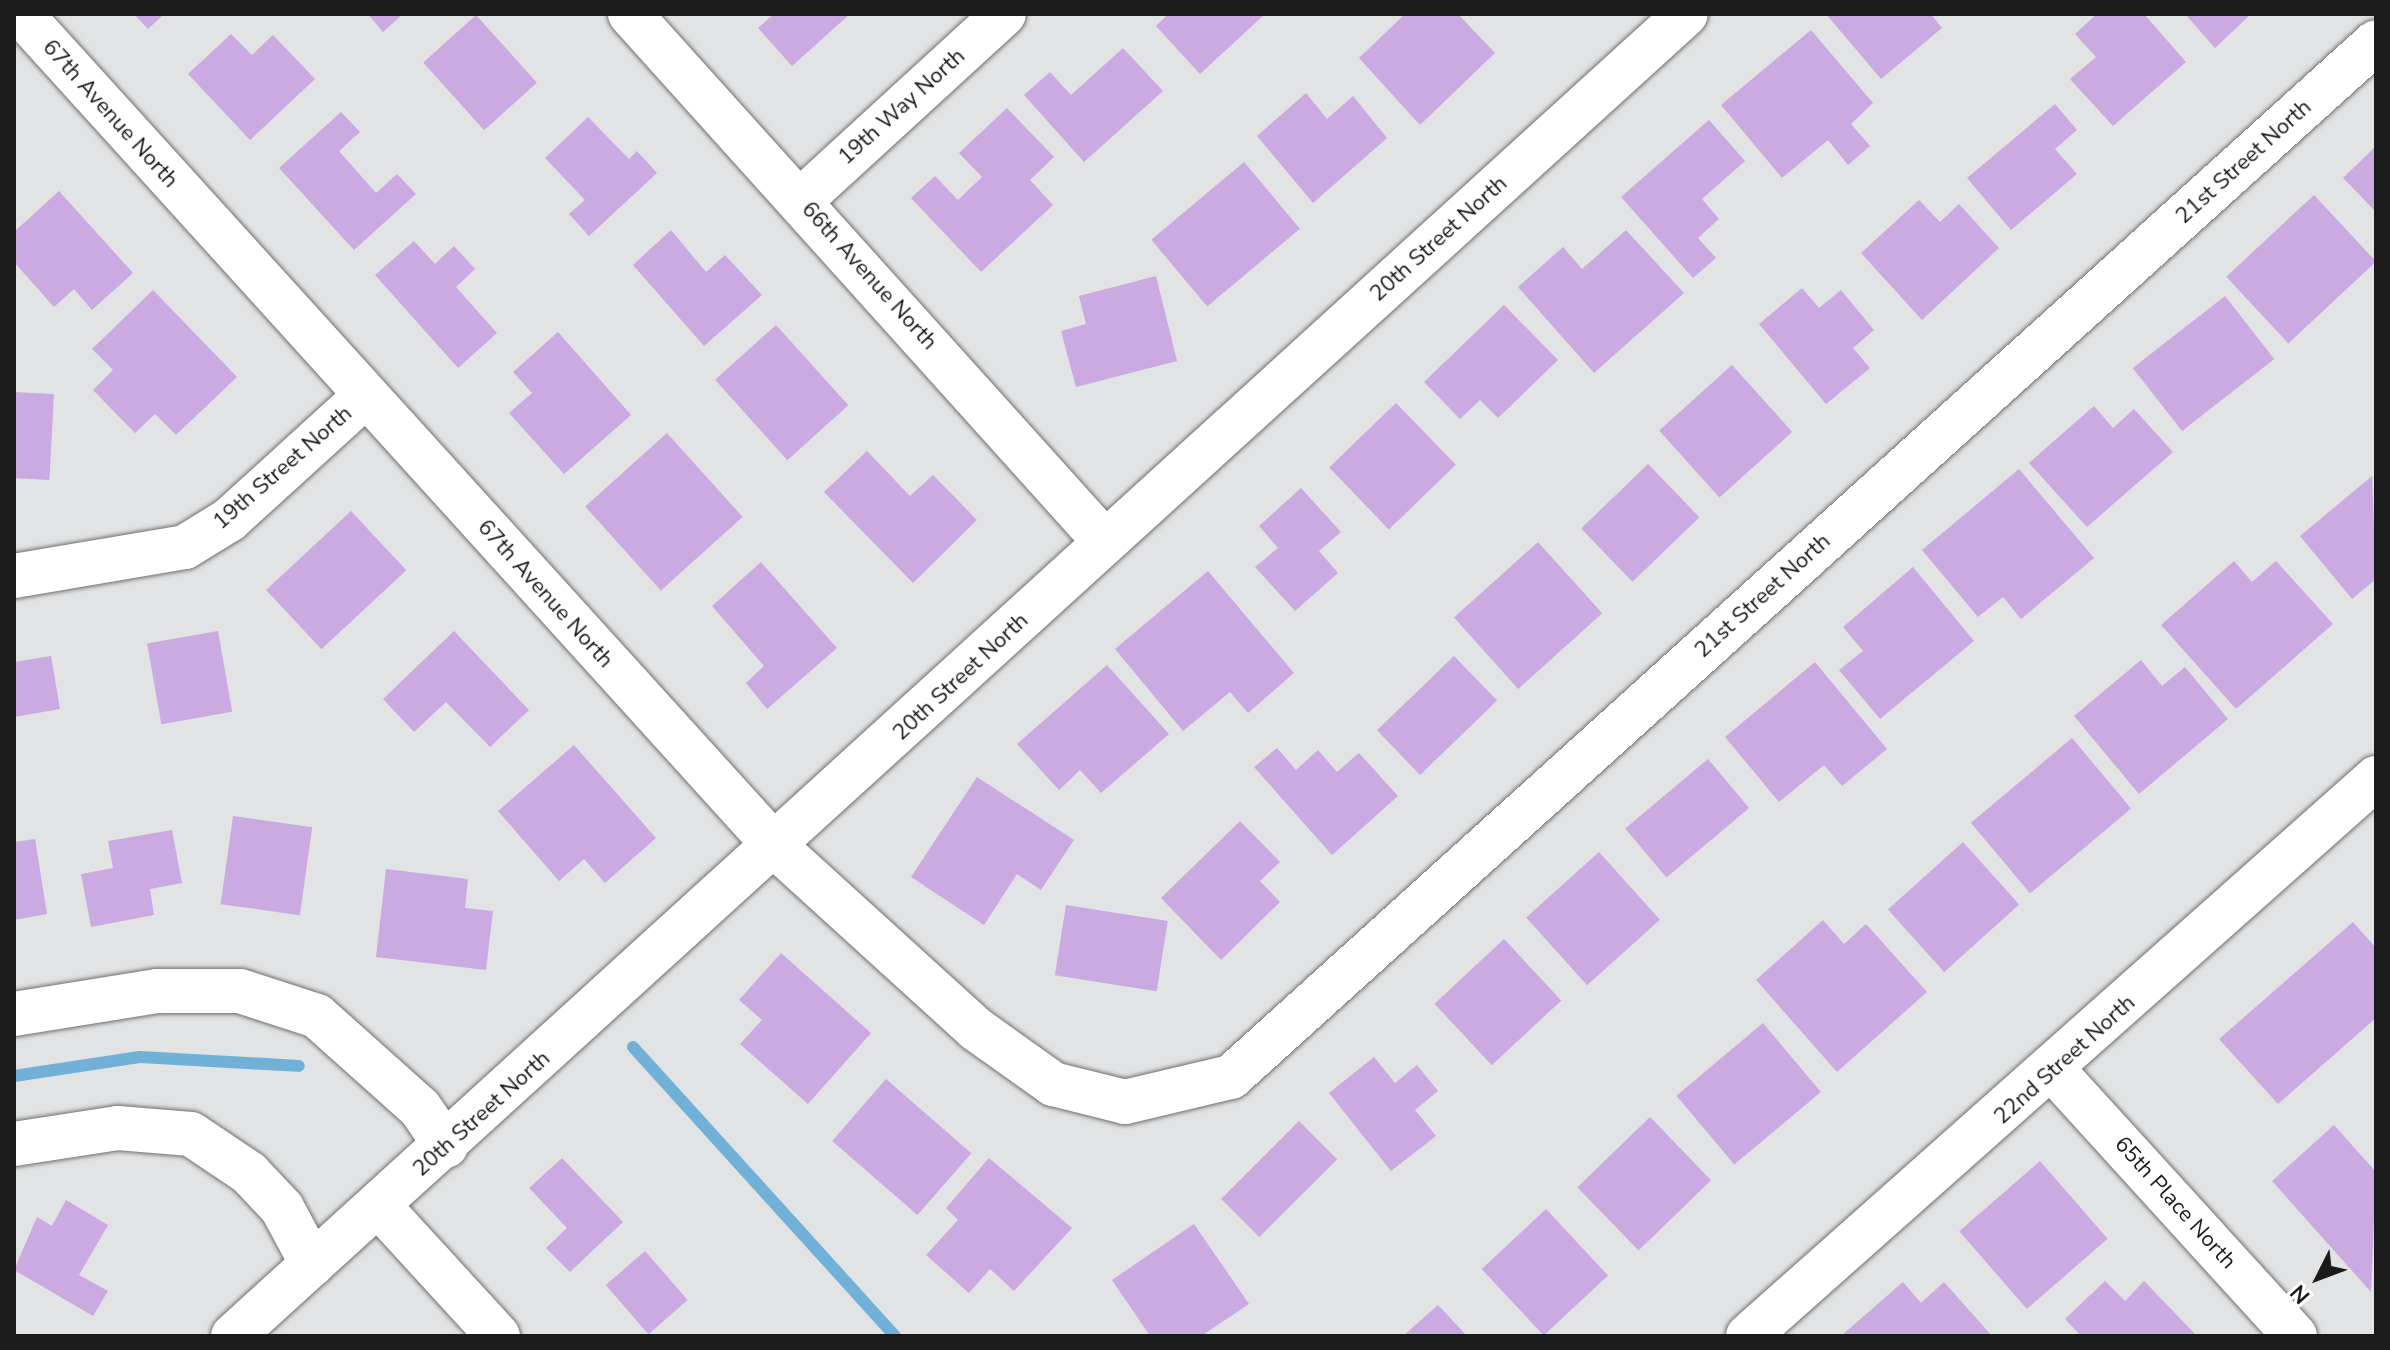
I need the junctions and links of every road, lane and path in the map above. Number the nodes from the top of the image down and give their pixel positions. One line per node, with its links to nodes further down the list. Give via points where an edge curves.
1 (21, 14): 7 (street, 67th Avenue North)
2 (630, 14): 6 (street, 66th Avenue North)
3 (1004, 14): 6 (street, 19th Way North)
4 (1686, 14): 8 (street, 20th Street North)
5 (2376, 42): 14 (street, 21st Street North, via 1231,1077)
6 (801, 200): 8 (street, 66th Avenue North)
7 (364, 397): 9 (street, 19th Street North, via 229,520 185,547); 11 (street, 67th Avenue North)
8 (1105, 542): 11 (street, 20th Street North)
9 (14, 576)
10 (2376, 778): 13 (street, 22nd Street North)
11 (777, 848): 14 (street, 67th Avenue North, via 976,1029 1053,1084); 16 (street, 20th Street North)
12 (14, 1014): 16 (street, via 157,991 240,991 317,1016 398,1086)
13 (2054, 1071): 21 (street, 22nd Street North); 22 (street, 65th Place North)
14 (1125, 1102)
15 (14, 1144): 18 (street, via 118,1128 191,1134 249,1173 282,1208)
16 (446, 1146): 17 (street, 20th Street North)
17 (379, 1206): 18 (street, 20th Street North); 20 (street)
18 (312, 1264): 19 (street, 20th Street North)
19 (233, 1336)
20 (498, 1336)
21 (1748, 1336)
22 (2295, 1336)

